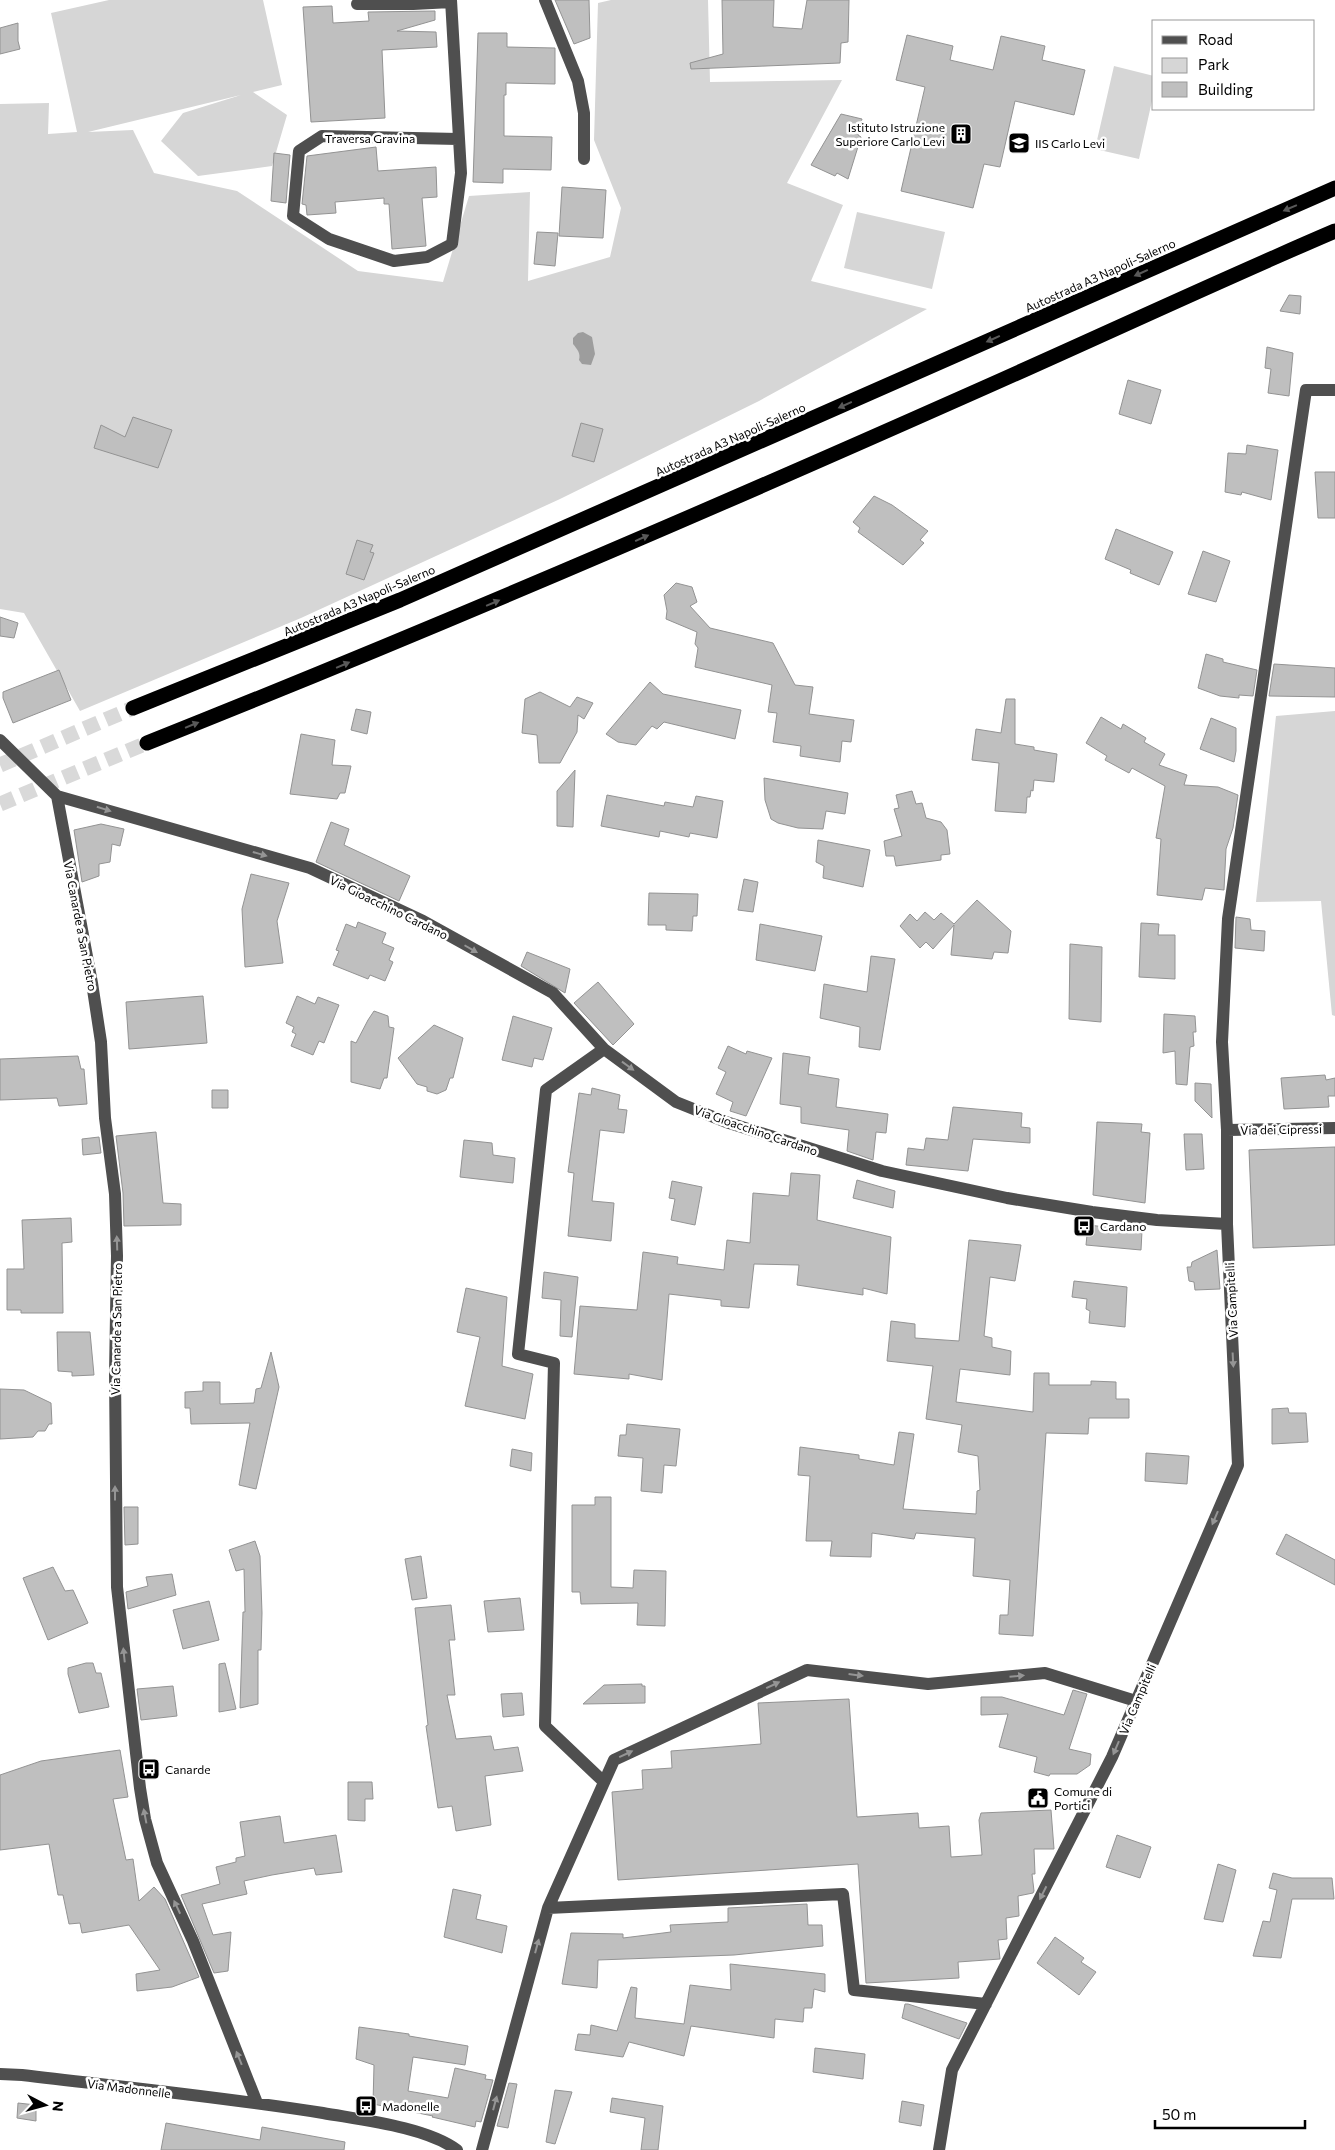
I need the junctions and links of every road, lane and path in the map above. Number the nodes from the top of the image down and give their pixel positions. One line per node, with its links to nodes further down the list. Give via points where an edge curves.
1 (545, 0): 6 (street, via 578,81 584,114)
2 (451, 1): 3 (street); 5 (street, Traversa Gravina)
3 (411, 2): 4 (street)
4 (357, 4)
5 (458, 139): 5 (street, Traversa Gravina, via 461,173 452,244 427,257 394,261 329,239 293,216 299,151 322,136)
6 (584, 158)
7 (1335, 188): 10 (highway, Autostrada A3 Napoli-Salerno, one-way to 10, via 400,600)
8 (1335, 231): 12 (highway, one-way to 8, via 527,588)
9 (1335, 390): 16 (street, via 1306,390 1228,919 1222,1042)
10 (134, 708)
11 (0, 740): 13 (street)
12 (146, 743)
13 (57, 796): 14 (street, Via Gioacchino Cardano, one-way to 14, via 310,868 423,921 553,993); 23 (street, Via Canarde a San Pietro, one-way to 13, via 193,1941 157,1863 140,1788 117,1587 115,1374 118,1256 115,1194 105,1118 101,1042)
14 (604, 1049): 17 (street, Via Gioacchino Cardano, one-way to 17, via 676,1102 726,1122 882,1171 1007,1198 1092,1212); 19 (street, via 546,1090 518,1354 554,1363 545,1726)
15 (1335, 1128): 16 (street, Via dei Cipressi)
16 (1227, 1130): 17 (street)
17 (1227, 1224): 18 (street, Via Campitelli, one-way to 18, via 1238,1465)
18 (1136, 1701): 19 (street, one-way to 18, via 614,1760 807,1670 928,1684 1045,1674); 21 (street, Via Campitelli, one-way to 21, via 1112,1757)
19 (604, 1782): 20 (street)
20 (548, 1908): 21 (street, via 843,1894 854,1990); 25 (street, one-way to 20)
21 (986, 2004): 26 (street, Via Campitelli, via 952,2070)
22 (0, 2074): 23 (street, Via Madonnelle)
23 (257, 2103): 24 (street, Via Madonnelle, via 417,2132)
24 (458, 2150)
25 (482, 2150)
26 (939, 2150)

